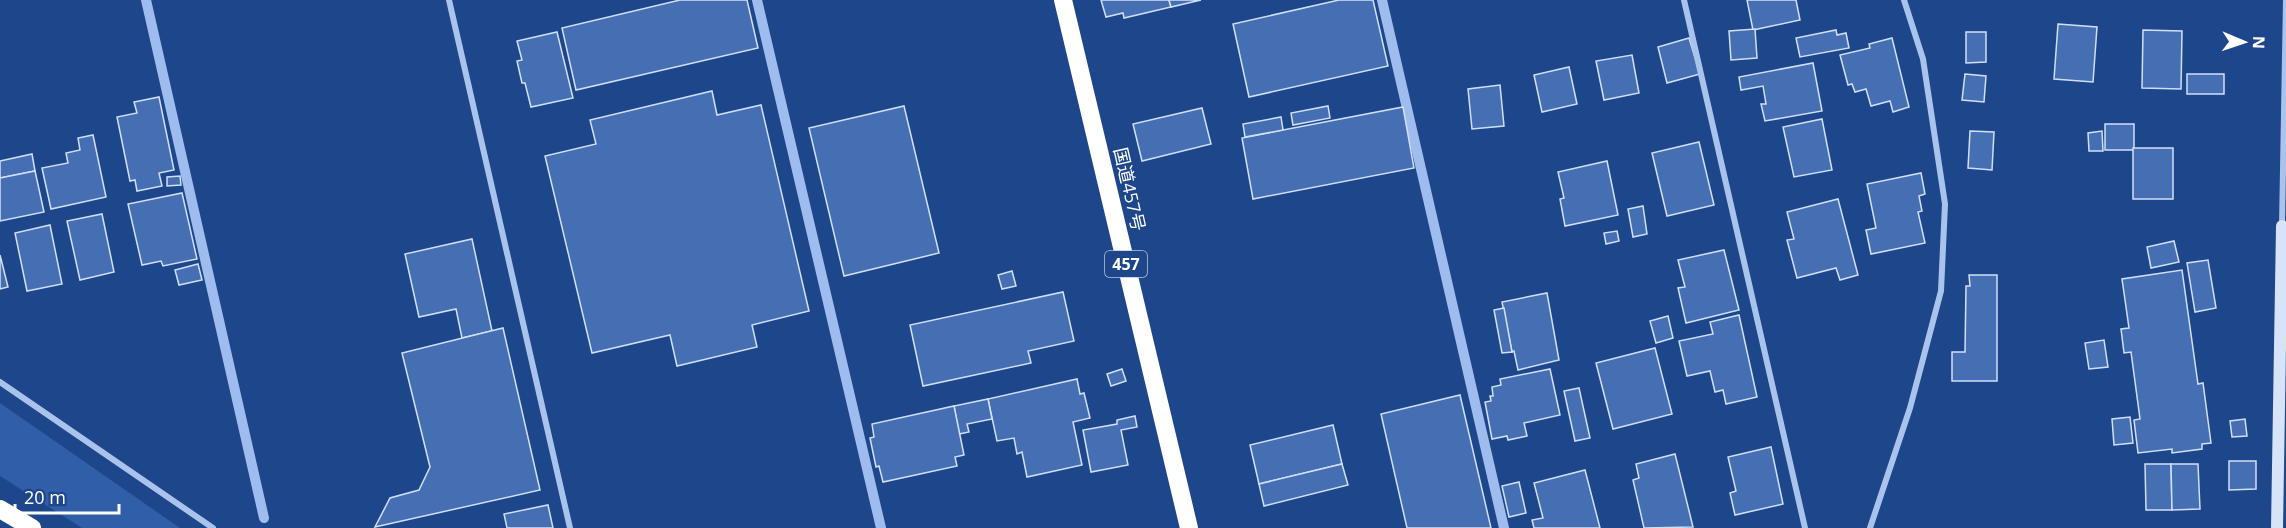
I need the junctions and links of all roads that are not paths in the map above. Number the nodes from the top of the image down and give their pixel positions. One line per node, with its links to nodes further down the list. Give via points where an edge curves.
1 (449, 0): 12 (street)
2 (1063, 0): 13 (highway, 国道457号 / 457)
3 (1684, 0): 14 (street)
4 (1904, 0): 15 (street, via 1923,59 1945,204 1941,291 1910,408)
5 (2286, 0): 6 (street)
6 (2284, 226): 8 (street)
7 (0, 382): 11 (street)
8 (2283, 410): 16 (street)
9 (0, 509): 10 (highway)
10 (32, 528)
11 (213, 528)
12 (570, 528)
13 (1189, 528)
14 (1805, 528)
15 (1870, 528)
16 (2277, 528)

